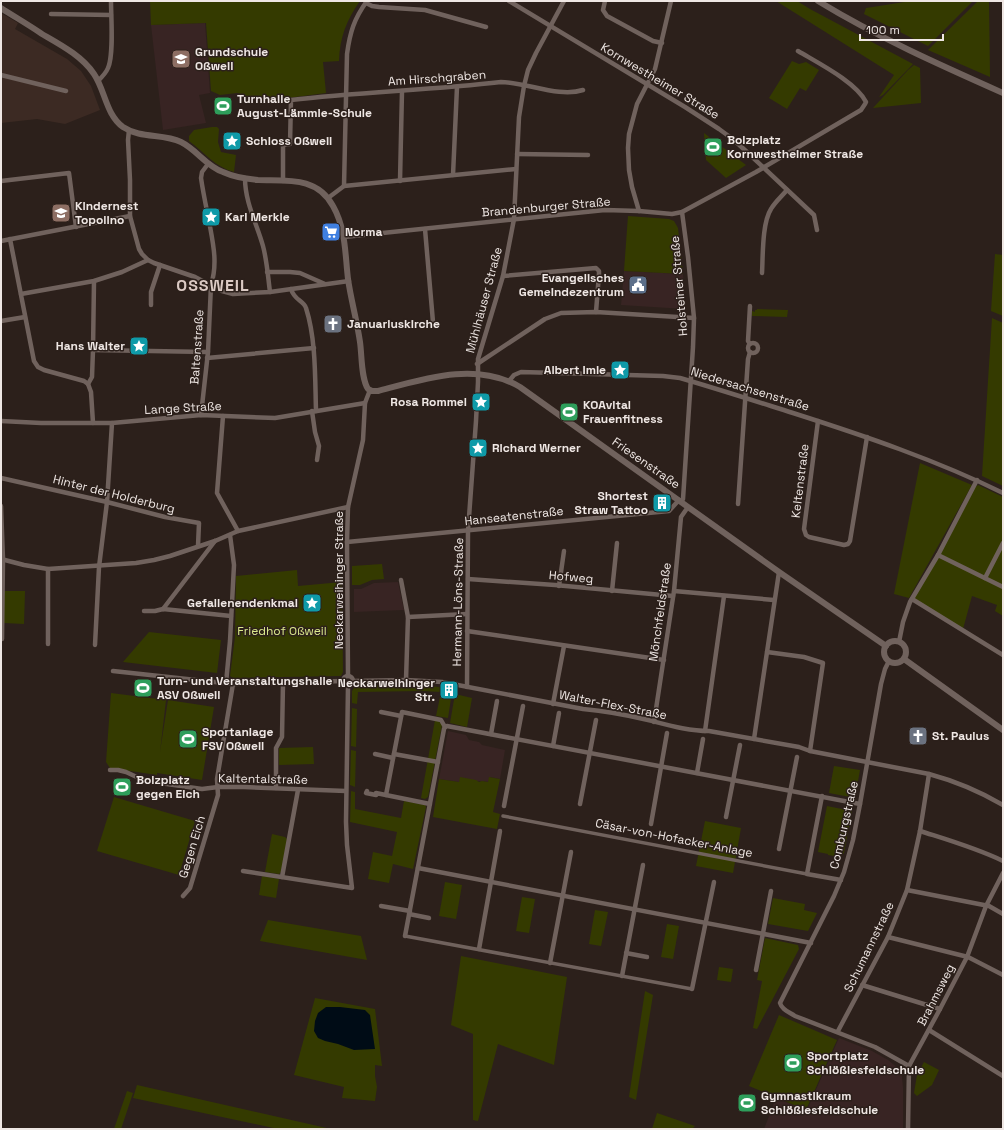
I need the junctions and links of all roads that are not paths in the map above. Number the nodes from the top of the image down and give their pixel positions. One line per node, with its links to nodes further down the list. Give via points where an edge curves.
1 (111, 1): 10 (street)
2 (509, 1): 11 (street, Kornwestheimer Straße)
3 (564, 1): 11 (street, Mühlhäuser Straße)
4 (605, 1): 13 (street, via 603,10 607,16 653,41)
5 (672, 1): 13 (street)
6 (818, 1): 23 (main road, via 867,29)
7 (367, 2): 12 (street, via 379,8 426,10); 24 (street, via 357,16 350,36 346,54)
8 (1, 8): 16 (main road, via 72,53)
9 (51, 14): 10 (street)
10 (111, 15): 16 (street, via 110,63)
11 (550, 26): 17 (street, Kornwestheimer Straße); 18 (street, Mühlhäuser Straße, via 528,70)
12 (486, 27)
13 (662, 43): 17 (street, via 654,74)
14 (798, 51): 29 (street, Brandenburger Straße, via 849,83 866,102 861,110)
15 (1, 75): 22 (street)
16 (98, 81): 25 (main road, via 114,116 123,127)
17 (647, 85): 29 (street, Kornwestheimer Straße, via 719,129); 39 (street, via 637,104 628,141 629,170)
18 (524, 86): 19 (street, Am Hirschgraben, via 501,82); 21 (street, Am Hirschgraben, via 575,93); 26 (street, Mühlhäuser Straße)
19 (457, 87): 20 (street, Am Hirschgraben); 31 (street)
20 (402, 90): 24 (street, Am Hirschgraben); 35 (street)
21 (583, 90)
22 (66, 91)
23 (1003, 93)
24 (345, 94): 33 (street, Am Hirschgraben, via 291,100 290,144 283,145); 36 (street)
25 (130, 130): 28 (main road, via 181,142); 41 (street)
26 (517, 154): 27 (street); 30 (street, Mühlhäuser Straße)
27 (588, 155)
28 (208, 164): 32 (main road, via 221,172); 57 (street, Baltenstraße, via 200,178 215,254)
29 (764, 167): 37 (street, Kornwestheimer Straße); 40 (street, Brandenburger Straße)
30 (516, 169): 31 (street); 42 (street, Mühlhäuser Straße)
31 (453, 174): 35 (street)
32 (245, 178): 33 (main road); 51 (street, via 248,202 263,248)
33 (283, 180): 38 (main road, via 299,181 313,186)
34 (2, 181): 43 (street, via 70,173)
35 (400, 181): 36 (street)
36 (344, 186): 38 (street)
37 (788, 190): 45 (street, Kornwestheimer Straße, via 814,215); 52 (street, via 771,208 767,218)
38 (328, 198): 46 (main road)
39 (639, 211): 40 (street, Brandenburger Straße, via 672,214); 42 (street, Brandenburger Straße, via 605,210)
40 (682, 212): 65 (street, Holsteiner Straße)
41 (130, 216): 43 (street); 49 (street, via 139,249)
42 (514, 219): 44 (street, Brandenburger Straße); 53 (street, Mühlhäuser Straße)
43 (76, 227): 47 (street)
44 (425, 229): 46 (street, Brandenburger Straße); 67 (street)
45 (817, 230)
46 (344, 237): 55 (main road)
47 (10, 239): 48 (street); 60 (street)
48 (1, 241)
49 (148, 260): 50 (street); 54 (street)
50 (160, 265): 57 (street); 61 (street)
51 (267, 272): 56 (street, via 300,273); 59 (street)
52 (762, 273)
53 (503, 276): 63 (street, via 596,268 599,271); 74 (street, Mühlhäuser Straße)
54 (94, 281): 60 (street); 70 (street)
55 (349, 281): 56 (street); 79 (main road, via 364,379 366,387)
56 (325, 284): 58 (street)
57 (211, 285): 59 (street, via 233,294); 71 (street, Baltenstraße)
58 (291, 289): 59 (street); 69 (street, via 294,296 306,306)
59 (270, 292)
60 (21, 294): 64 (street)
61 (151, 305)
62 (750, 306): 68 (street)
63 (596, 312): 65 (street); 74 (street, via 561,313 545,319)
64 (25, 317): 66 (street); 78 (street, via 34,361 38,367)
65 (694, 318): 77 (street, Holsteiner Straße)
66 (1, 321)
67 (433, 322)
68 (750, 344): 72 (street); 72 (street, via 755,344 758,349 755,353)
69 (314, 348): 73 (street); 82 (street)
70 (93, 350): 71 (street); 78 (street, via 92,377)
71 (208, 352): 73 (street, Baltenstraße)
72 (750, 352): 80 (street)
73 (207, 358): 83 (street, Baltenstraße)
74 (477, 364): 75 (street, Mühlhäuser Straße)
75 (478, 374): 76 (main road, Friesenstraße); 79 (main road, Friesenstraße, via 437,377 378,391); 101 (street, Hermann-Löns-Straße)
76 (509, 381): 77 (street, Niedersachsenstraße, via 521,372 663,376); 94 (main road, Friesenstraße)
77 (691, 381): 80 (street, Niedersachsenstraße); 94 (street, Holsteiner Straße, via 683,499)
78 (88, 384): 87 (street)
79 (370, 390): 81 (street, Neckarweihinger Straße)
80 (745, 398): 86 (street, Niedersachsenstraße); 96 (street)
81 (365, 403): 82 (street, Lange Straße); 98 (street, Neckarweihinger Straße, via 363,440)
82 (314, 411): 84 (street, Lange Straße, via 276,418); 90 (street, via 319,446)
83 (201, 415): 84 (street, Lange Straße); 88 (street, Lange Straße)
84 (223, 416): 100 (street, via 217,493)
85 (1, 421): 87 (street, Lange Straße)
86 (818, 421): 89 (street, Niedersachsenstraße); 89 (street, Keltenstraße, via 804,529 809,537 844,545 850,541)
87 (93, 423): 88 (street, Lange Straße)
88 (112, 423): 95 (street)
89 (867, 437): 92 (street, Niedersachsenstraße)
90 (317, 460)
91 (1, 478): 95 (street, Hinter der Holderburg)
92 (977, 480): 93 (street, Niedersachsenstraße); 109 (street)
93 (1003, 493)
94 (680, 501): 99 (main road, Friesenstraße); 101 (street, Hanseatenstraße, via 670,511)
95 (107, 502): 107 (street, Hinter der Holderburg, via 199,523); 111 (street)
96 (738, 504)
97 (1, 506): 110 (street)
98 (348, 507): 100 (street); 104 (street, Neckarweihinger Straße)
99 (688, 507): 113 (main road, Friesenstraße); 120 (street, Mönchfeldstraße, via 681,517)
100 (238, 531): 102 (street)
101 (468, 531): 104 (street, Hanseatenstraße); 115 (street, Hermann-Löns-Straße)
102 (230, 535): 103 (street); 127 (street, via 234,565)
103 (215, 541): 107 (street); 124 (street)
104 (348, 542): 142 (street, Neckarweihinger Straße)
105 (617, 542): 119 (street)
106 (1003, 543): 114 (street)
107 (198, 546): 111 (street, via 136,564)
108 (564, 551): 117 (street)
109 (938, 554): 114 (street); 123 (street)
110 (2, 559): 112 (street); 130 (street)
111 (99, 566): 112 (street); 133 (street)
112 (48, 569): 132 (street)
113 (779, 572): 122 (street); 135 (main road, Friesenstraße)
114 (985, 578): 118 (street)
115 (468, 579): 117 (street, Hofweg); 126 (street, Hermann-Löns-Straße)
116 (401, 580): 128 (street)
117 (559, 586): 119 (street, Hofweg)
118 (1003, 587)
119 (612, 591): 120 (street, Hofweg)
120 (673, 594): 121 (street, Hofweg); 139 (street, Mönchfeldstraße)
121 (724, 596): 122 (street, Hofweg); 161 (street)
122 (774, 600): 136 (street)
123 (911, 601): 131 (street); 137 (street)
124 (163, 609): 125 (street); 127 (street)
125 (144, 611)
126 (467, 614): 128 (street); 129 (street, Hermann-Löns-Straße)
127 (231, 616): 146 (street)
128 (408, 617): 143 (street)
129 (467, 631): 134 (street); 150 (street, Hermann-Löns-Straße)
130 (2, 639)
131 (899, 642): 135 (main road, via 892,641); 138 (main road, via 904,645 906,651)
132 (48, 644)
133 (95, 646)
134 (564, 646): 139 (street); 152 (street)
135 (886, 646): 140 (main road, via 884,656)
136 (767, 652): 166 (street); 169 (street, via 804,657 823,663)
137 (1003, 655)
138 (904, 659): 140 (main road, via 897,663); 160 (main road)
139 (664, 660): 158 (street, Mönchfeldstraße)
140 (889, 661): 175 (street, Comburgstraße, via 881,684)
141 (113, 671): 146 (street)
142 (348, 676): 144 (street); 145 (street)
143 (406, 680): 145 (street, Walter-Flex-Straße); 150 (street, Walter-Flex-Straße, via 442,682)
144 (343, 681): 147 (street); 149 (street)
145 (353, 681): 149 (street, via 352,685)
146 (226, 683): 148 (street)
147 (283, 683): 148 (street); 182 (street, via 282,737 276,748)
148 (232, 684): 181 (street, Gegen Eich, via 217,779)
149 (348, 686): 185 (street)
150 (467, 687): 152 (street, Walter-Flex-Straße)
151 (497, 701): 163 (street)
152 (553, 704): 158 (street, Walter-Flex-Straße)
153 (523, 706): 164 (street)
154 (381, 712): 156 (street)
155 (559, 713): 168 (street)
156 (401, 716): 159 (street, via 402,712 441,720); 172 (street)
157 (596, 720): 170 (street)
158 (654, 722): 161 (street, Walter-Flex-Straße)
159 (445, 727): 163 (street); 174 (street)
160 (1003, 730)
161 (705, 731): 166 (street, Walter-Flex-Straße)
162 (667, 733): 176 (street)
163 (491, 734): 164 (street)
164 (517, 739): 168 (street); 193 (street)
165 (703, 739): 178 (street)
166 (754, 739): 169 (street, Walter-Flex-Straße)
167 (740, 745): 180 (street)
168 (553, 746): 170 (street)
169 (810, 751): 175 (street, Walter-Flex-Straße)
170 (589, 752): 176 (street); 190 (street)
171 (375, 754): 172 (street)
172 (393, 756): 174 (street); 187 (street)
173 (797, 757): 184 (street)
174 (438, 762): 189 (street)
175 (868, 762): 179 (street, Walter-Flex-Straße); 191 (street, Comburgstraße)
176 (661, 766): 178 (street); 196 (street)
177 (110, 770): 181 (street, Kaltentalstraße, via 126,772 153,782 202,789)
178 (697, 773): 180 (street)
179 (929, 774): 192 (street, Walter-Flex-Straße, via 975,790); 198 (street, Schumannstraße)
180 (733, 780): 184 (street); 195 (street)
181 (218, 787): 182 (street, Kaltentalstraße); 214 (street, Gegen Eich, via 218,795 190,888)
182 (276, 788): 183 (street, Kaltentalstraße)
183 (298, 790): 185 (street, Kaltentalstraße); 207 (street)
184 (790, 790): 188 (street); 199 (street)
185 (346, 791): 207 (street, via 352,888)
186 (367, 791): 187 (street, via 366,793)
187 (386, 795): 189 (street)
188 (822, 796): 191 (street); 206 (street)
189 (430, 804): 203 (street)
190 (580, 804)
191 (860, 804): 208 (street, Comburgstraße, via 852,846)
192 (1003, 805)
193 (504, 806)
194 (503, 816): 206 (street, Cäsar-von-Hofacker-Anlage)
195 (726, 817)
196 (651, 824)
197 (500, 831): 209 (street)
198 (920, 831): 201 (street); 211 (street, Schumannstraße)
199 (779, 849)
200 (571, 852): 213 (street)
201 (1003, 861)
202 (643, 865): 217 (street)
203 (418, 868): 209 (street); 218 (street)
204 (243, 870): 207 (street)
205 (1003, 873): 216 (street, Brahmsweg)
206 (807, 874): 208 (street, Cäsar-von-Hofacker-Anlage)
207 (282, 877)
208 (841, 880): 225 (street, Comburgstraße)
209 (491, 882): 213 (street); 226 (street)
210 (714, 882): 221 (street)
211 (907, 890): 216 (street); 224 (street, Schumannstraße)
212 (771, 891): 222 (street)
213 (562, 895): 217 (street); 230 (street)
214 (183, 896)
215 (381, 906): 218 (street)
216 (986, 906): 219 (street); 229 (street, Brahmsweg)
217 (635, 909): 221 (street); 227 (street)
218 (410, 913): 220 (street); 223 (street)
219 (1003, 914)
220 (429, 918)
221 (706, 922): 222 (street); 235 (street)
222 (763, 933): 225 (street); 231 (street)
223 (405, 936): 226 (street)
224 (888, 937): 229 (street); 234 (street, Schumannstraße)
225 (811, 943): 238 (street, Comburgstraße, via 780,1005 795,1016)
226 (478, 949): 230 (street)
227 (626, 953): 228 (street); 233 (street)
228 (648, 957)
229 (967, 957): 232 (street); 236 (street, Brahmsweg)
230 (550, 963): 233 (street)
231 (756, 970)
232 (1003, 975)
233 (622, 976): 235 (street)
234 (862, 985): 236 (street); 238 (street, Schumannstraße)
235 (692, 989)
236 (940, 1009): 237 (street, Brahmsweg)
237 (929, 1030): 239 (street, Brahmsweg); 240 (street)
238 (838, 1031): 239 (street, via 875,1046)
239 (909, 1066): 241 (street, Brahmsweg)
240 (1003, 1076)
241 (908, 1129)

